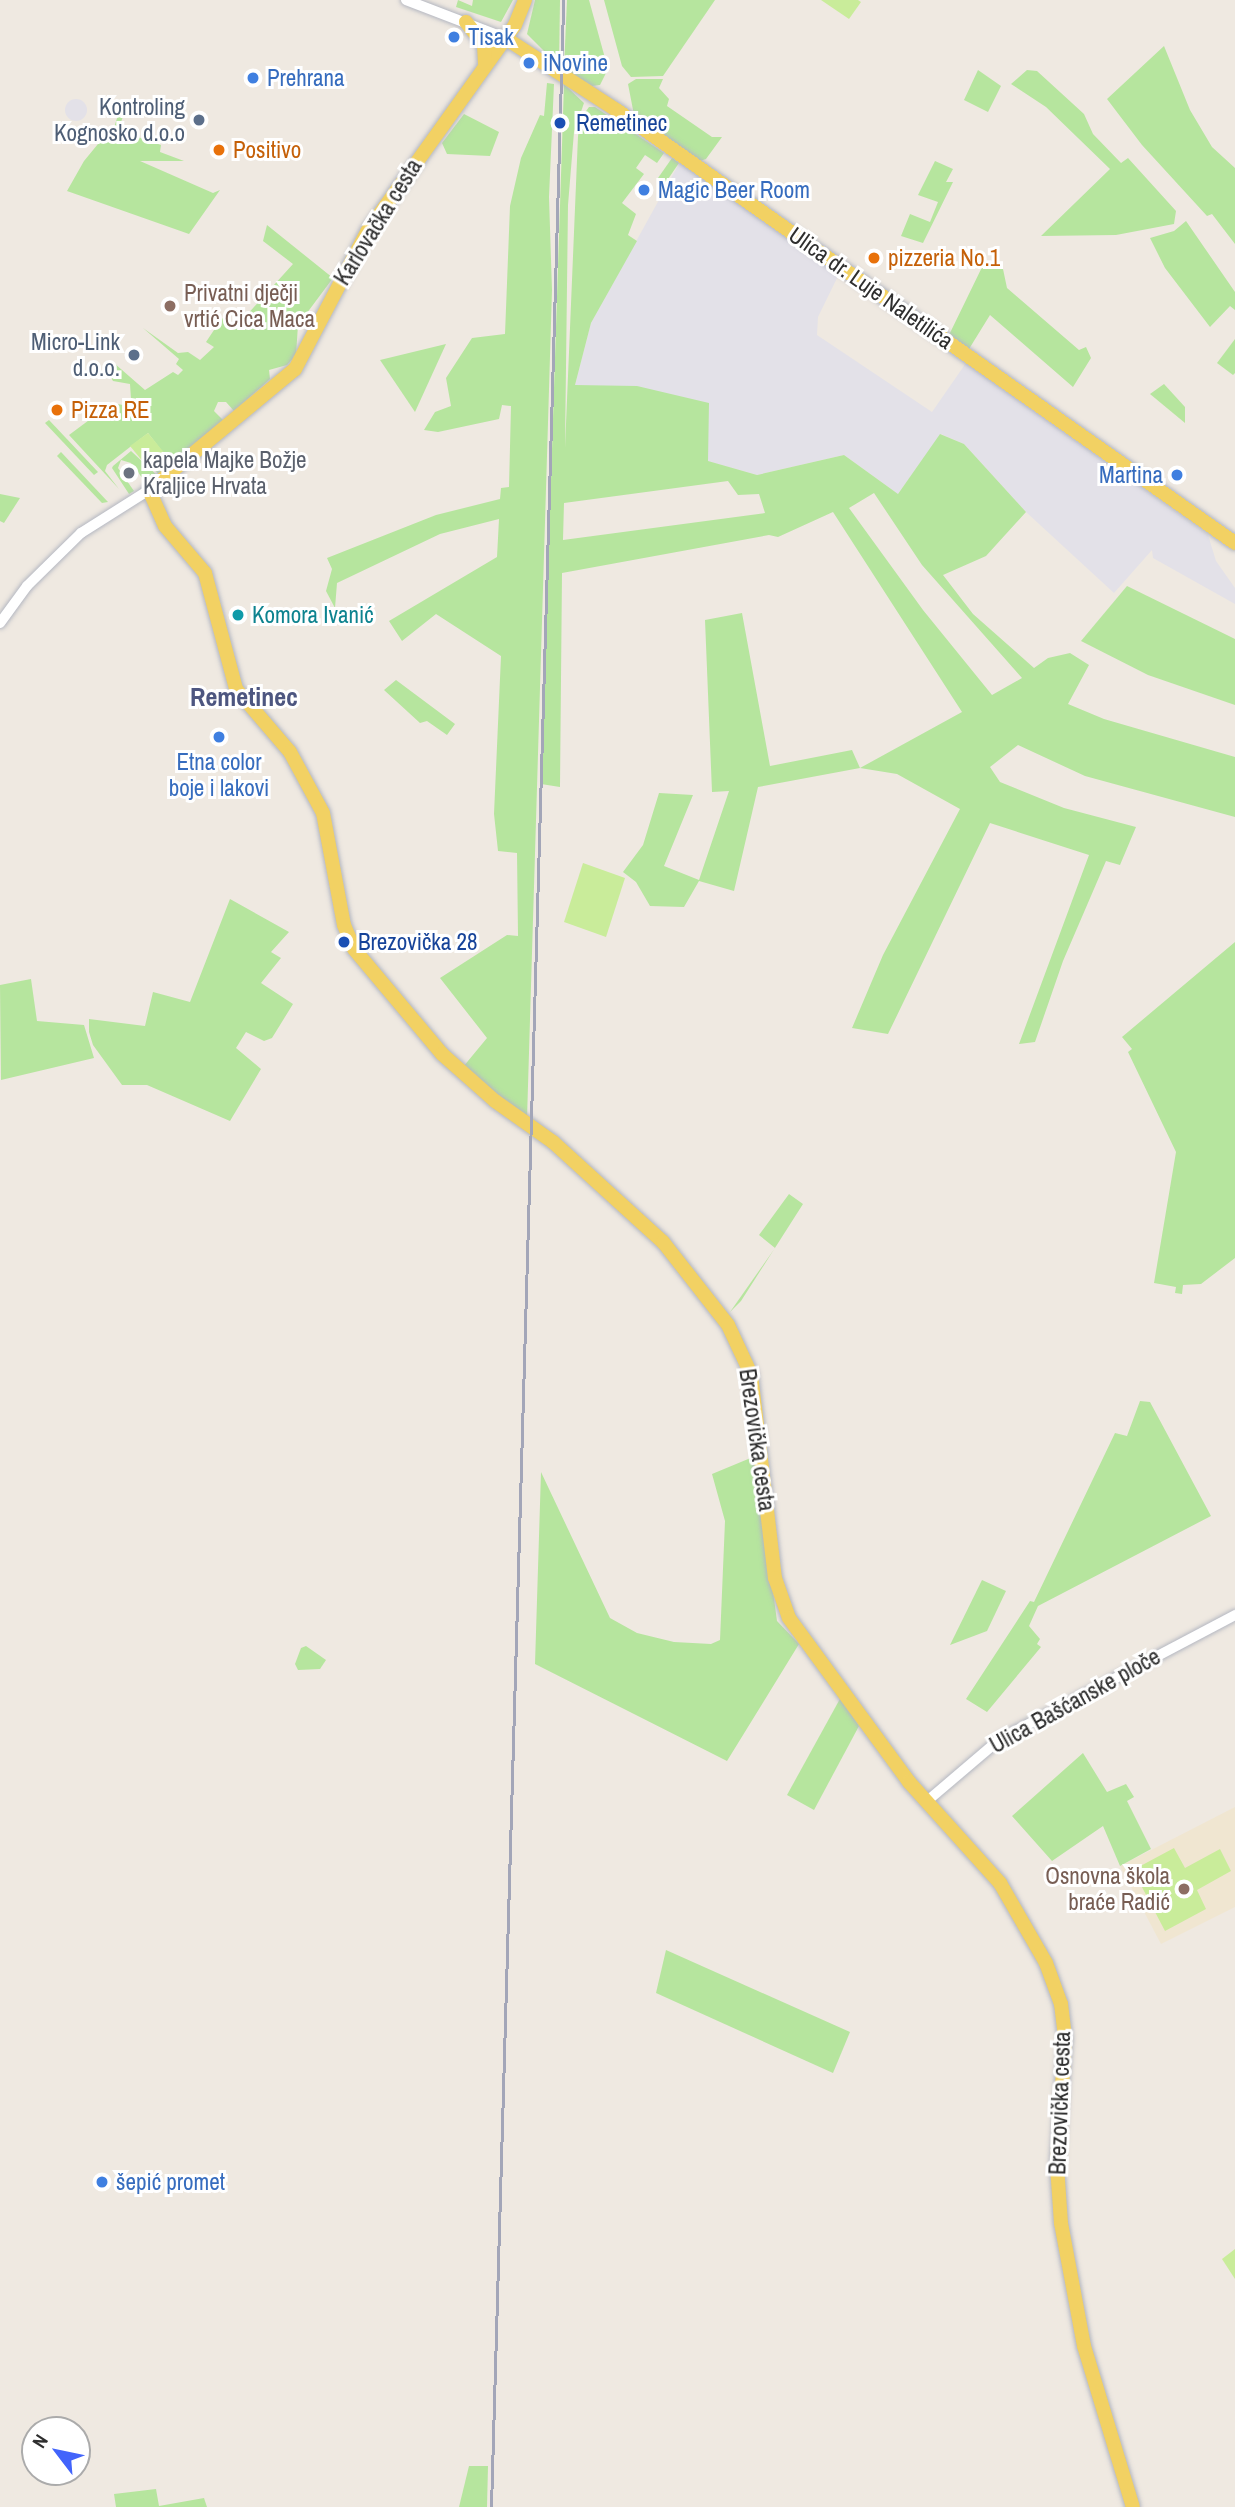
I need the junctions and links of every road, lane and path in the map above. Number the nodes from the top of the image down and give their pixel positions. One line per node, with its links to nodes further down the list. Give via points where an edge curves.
1 (406, 0): 3 (street)
2 (525, 0): 4 (main road, Karlovačka cesta)
3 (466, 22): 4 (street); 5 (main road, via 484,45)
4 (505, 38): 5 (main road, Karlovačka cesta); 7 (main road, Ulica dr. Luje Naletilića, via 633,122)
5 (485, 64): 6 (main road, Karlovačka cesta, via 348,261 295,369)
6 (149, 490): 8 (street, Karlovačka cesta, via 81,533 27,586); 10 (main road, Brezovička cesta, via 165,526 197,558 205,573 236,689 290,752 323,813 344,925 360,959 442,1054 495,1101 553,1142 656,1235 735,1334 753,1387 771,1549 784,1607)
7 (1235, 543)
8 (0, 623)
9 (1235, 1615): 10 (street, Ulica Bašćanske ploče, via 1000,1739)
10 (926, 1802): 11 (main road, Brezovička cesta, via 1008,1894 1059,1997 1065,2056 1057,2166 1061,2223 1091,2373)
11 (1133, 2507)

